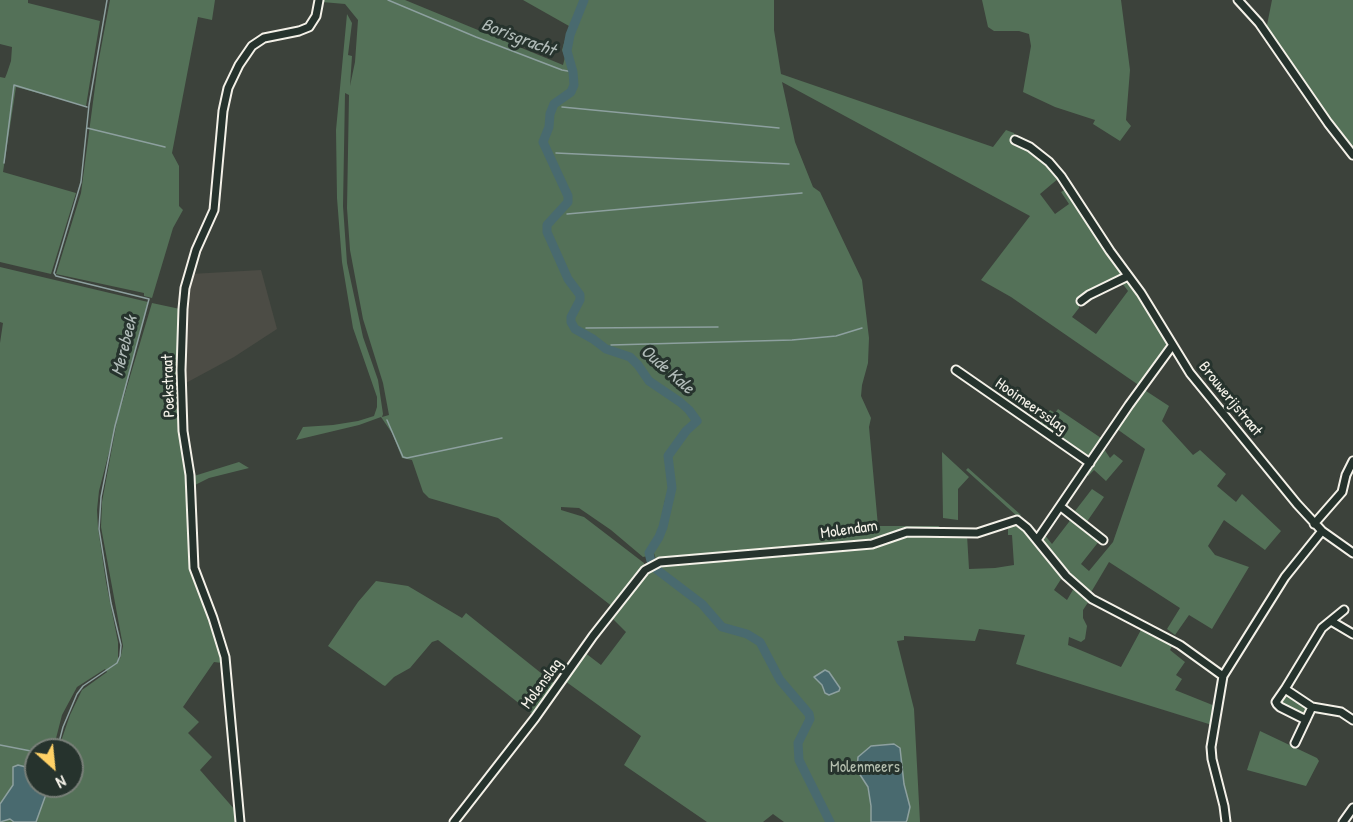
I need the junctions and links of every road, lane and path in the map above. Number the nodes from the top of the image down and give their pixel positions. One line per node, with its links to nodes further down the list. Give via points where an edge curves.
1 (319, 0): 28 (street, Poekstraat, via 309,27 264,38 252,46 228,88 214,210 185,288 181,370 194,568 225,657)
2 (1238, 0): 4 (street)
3 (1015, 140): 5 (street, Brouwerijstraat, via 1030,147 1061,176)
4 (1353, 155)
5 (1128, 276): 6 (street); 7 (street, Brouwerijstraat)
6 (1080, 301)
7 (1172, 346): 10 (street); 12 (street, Brouwerijstraat)
8 (956, 370): 10 (street, Hooimeersslag)
9 (1353, 461): 12 (street, via 1342,492)
10 (1090, 463): 11 (street)
11 (1061, 507): 14 (street); 15 (street)
12 (1314, 524): 13 (street, Brouwerijstraat)
13 (1322, 531): 16 (street, Brouwerijstraat); 21 (street, via 1285,577)
14 (1036, 540): 17 (street, Molendam, via 1017,520 977,533 908,532 872,544); 21 (street, via 1066,576 1092,599 1180,645)
15 (1103, 540)
16 (1353, 553)
17 (654, 564): 29 (street, Molenslag, via 593,636)
18 (1344, 610): 19 (street)
19 (1331, 621): 20 (street); 22 (street, via 1322,628)
20 (1353, 634)
21 (1223, 676): 30 (street, via 1211,747)
22 (1285, 689): 23 (street); 24 (street, via 1277,704)
23 (1312, 707): 24 (street); 25 (street, via 1341,712)
24 (1306, 720): 26 (street)
25 (1353, 720)
26 (1295, 743)
27 (1353, 808): 31 (street)
28 (240, 822)
29 (454, 822)
30 (1226, 822)
31 (1343, 822)

